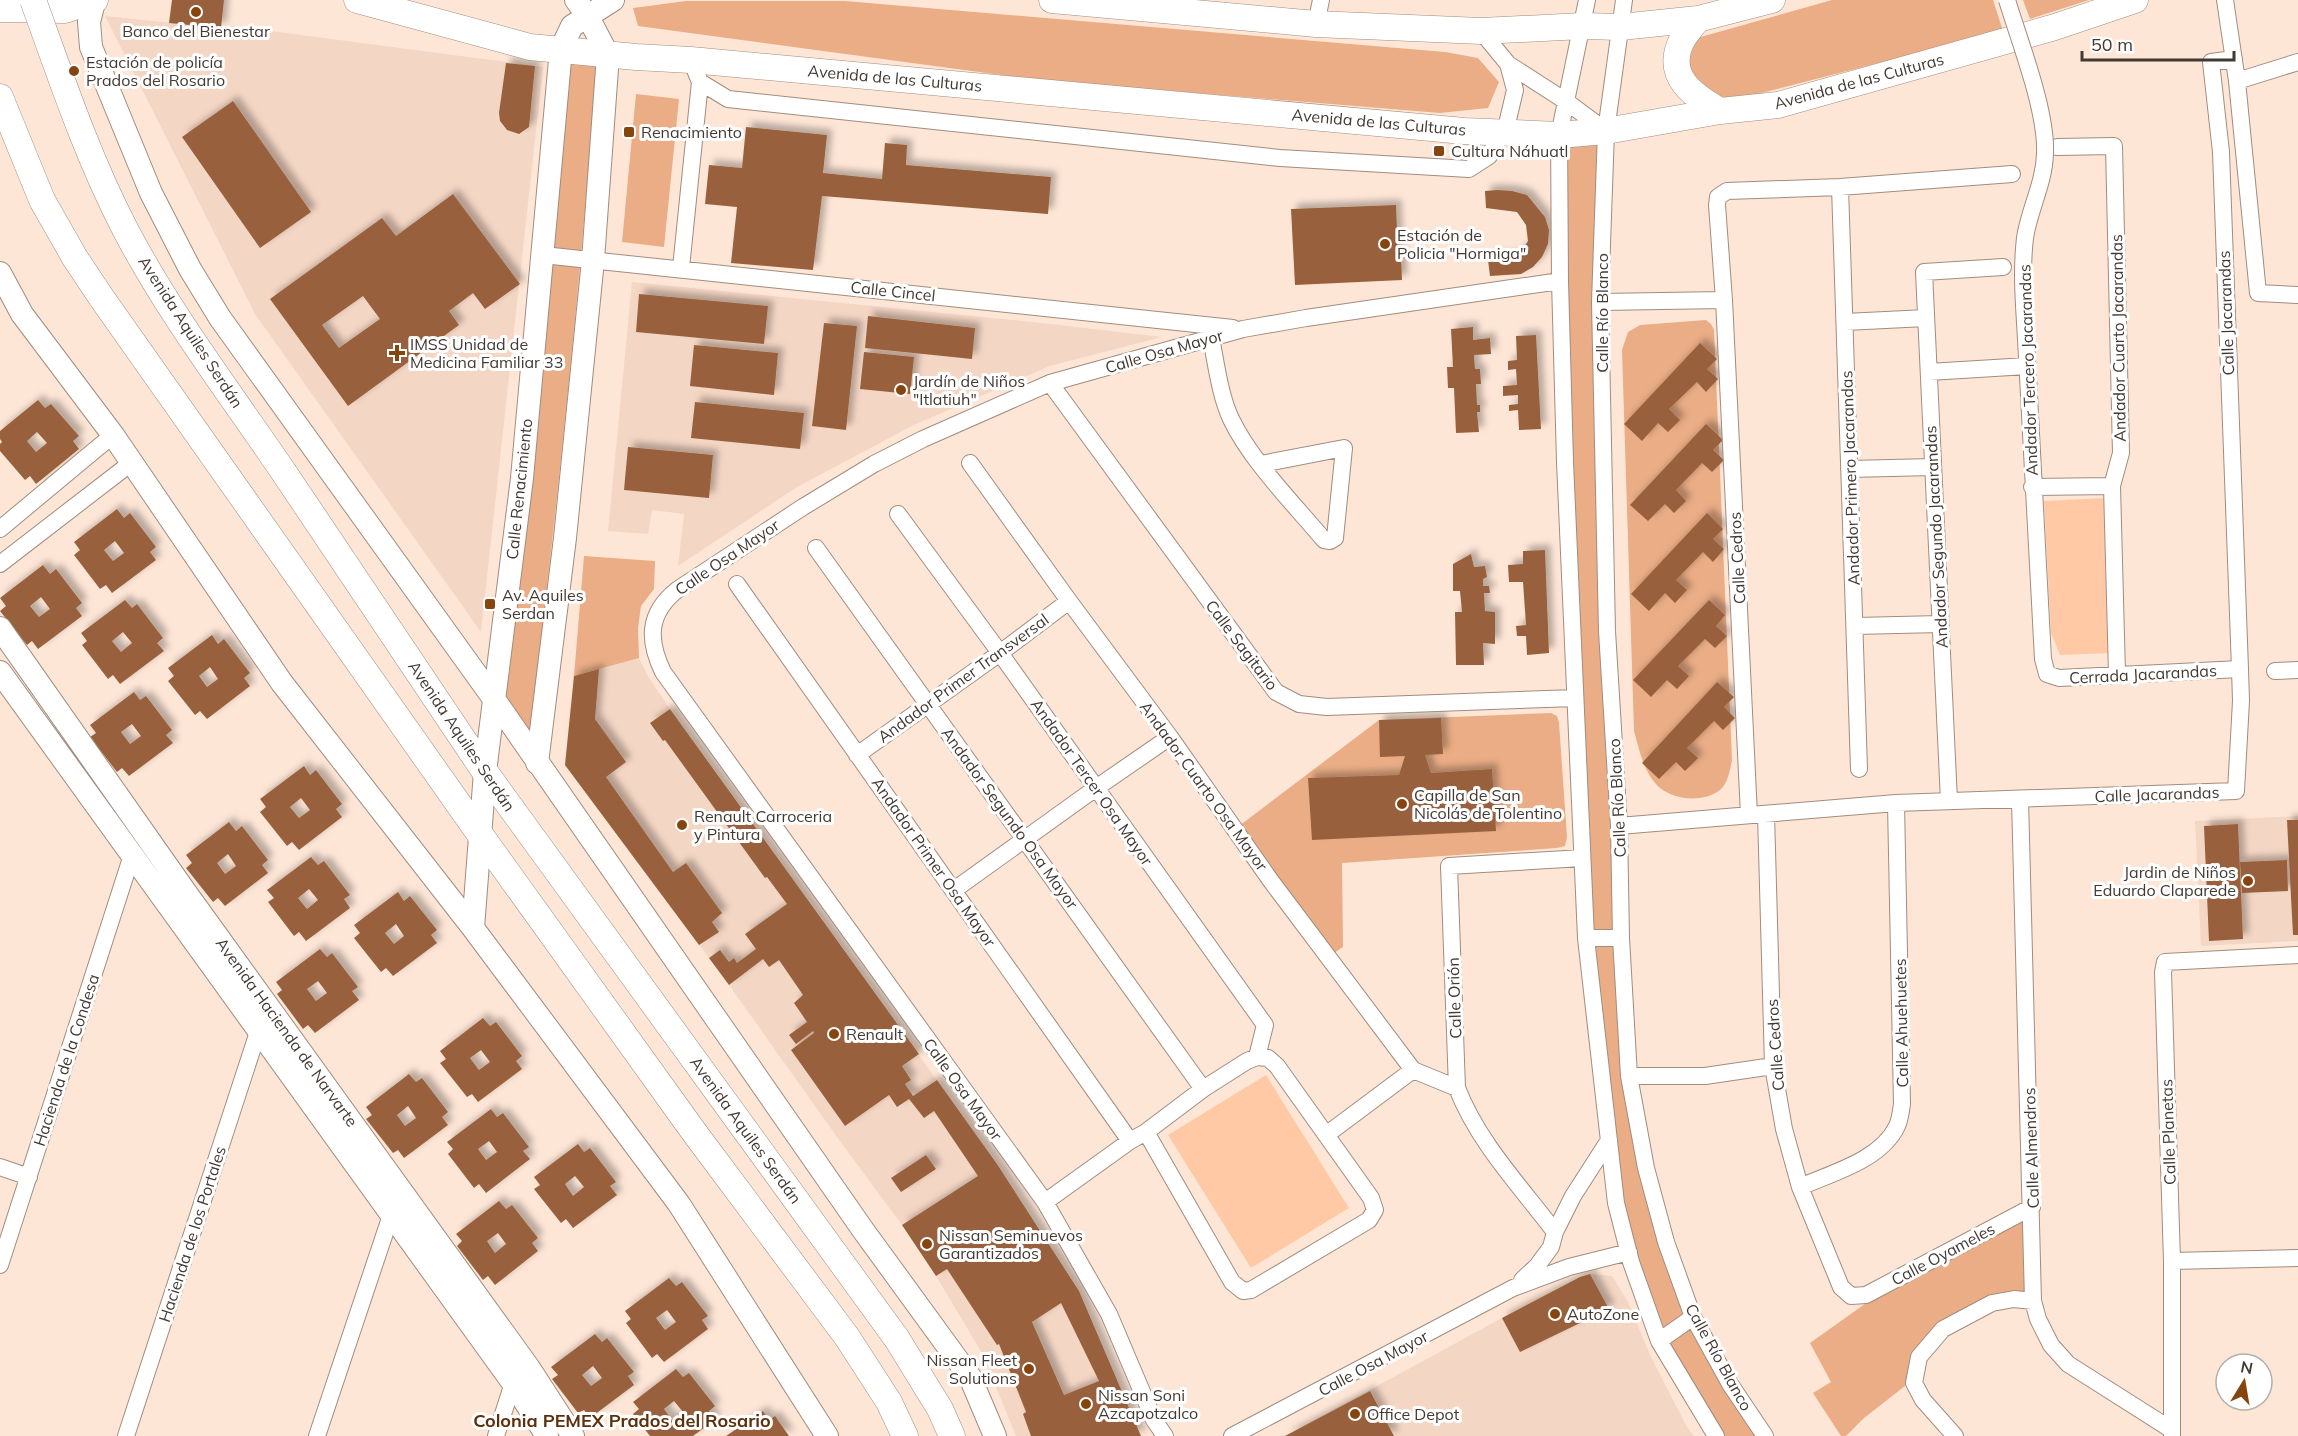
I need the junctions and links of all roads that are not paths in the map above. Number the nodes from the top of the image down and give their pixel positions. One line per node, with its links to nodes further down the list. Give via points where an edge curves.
1 (33, 0): 84 (main road, Avenida Aquiles Serdán, bridge, via 82,136 125,229 173,310)
2 (357, 0): 19 (main road, Avenida de las Culturas, via 530,47)
3 (613, 0): 12 (street)
4 (1052, 0): 15 (main road)
5 (1587, 0): 16 (street)
6 (1624, 0): 17 (street, Calle Río Blanco)
7 (1772, 0): 14 (main road, via 1729,11)
8 (2007, 0): 50 (street, Andador Tercero Jacarandas, bridge, via 2042,122 2045,153 2041,184 2025,236 2022,273)
9 (2135, 0): 28 (main road, Avenida de las Culturas, via 2055,27 1778,105)
10 (2225, 0): 21 (street, Calle Jacarandas)
11 (94, 1): 13 (main road, via 65,10); 78 (street, Avenida Aquiles Serdán, via 89,22 91,47 151,193 190,269 220,318)
12 (582, 7): 19 (street); 20 (street)
13 (0, 9)
14 (1702, 10): 17 (main road); 28 (main road, via 1682,39 1678,70 1683,84 1695,96)
15 (1318, 12): 18 (main road)
16 (1583, 26): 17 (main road); 18 (main road); 27 (street)
17 (1621, 27): 29 (street, Calle Río Blanco)
18 (1481, 31): 23 (street)
19 (561, 49): 20 (main road, Avenida de las Culturas); 37 (street, Calle Renacimiento)
20 (608, 54): 24 (main road, Avenida de las Culturas); 38 (street)
21 (2234, 58): 25 (street, Calle Jacarandas); 35 (street, Calle Jacarandas, via 2211,62 2221,152)
22 (2298, 62): 25 (street)
23 (1508, 64): 27 (street); 30 (street, via 1515,90)
24 (695, 71): 30 (main road, Avenida de las Culturas); 30 (street, via 728,99 1316,160 1468,170 1489,156); 40 (street)
25 (2237, 81): 36 (street, Calle Jacarandas)
26 (0, 97): 91 (main road, via 42,200 75,258)
27 (1567, 102): 29 (street); 31 (street)
28 (1720, 111): 29 (main road, Avenida de las Culturas)
29 (1606, 131): 31 (main road, Avenida de las Culturas); 45 (street, Calle Río Blanco)
30 (1504, 132): 31 (main road, Avenida de las Culturas)
31 (1559, 135): 42 (street)
32 (2057, 147): 59 (street, Andador Cuarto Jacarandas, via 2114,146 2121,453)
33 (2012, 174): 34 (street)
34 (1840, 187): 44 (street, via 1726,191 1718,197); 47 (street, Andador Primero Jacarandas)
35 (2223, 224): 36 (street); 71 (street, Calle Jacarandas)
36 (2250, 224): 43 (street, Calle Jacarandas, via 2258,293)
37 (543, 255): 38 (street, Calle Cincel); 78 (street, Calle Renacimiento, via 522,478)
38 (593, 260): 40 (street, Calle Cincel); 82 (street)
39 (2003, 267): 46 (street, Andador Segundo Jacarandas, via 1924,272)
40 (681, 268): 48 (street, Calle Cincel)
41 (0, 273): 53 (street, via 22,314)
42 (1560, 281): 48 (street, Calle Osa Mayor); 77 (street)
43 (2298, 296)
44 (1724, 300): 45 (street); 89 (street, Calle Cedros)
45 (1600, 302): 90 (street, Calle Río Blanco, via 1607,631)
46 (1926, 318): 47 (street); 51 (street, Andador Segundo Jacarandas)
47 (1845, 322): 58 (street, Andador Primero Jacarandas)
48 (1243, 329): 49 (street, Calle Osa Mayor)
49 (1211, 338): 52 (street, Calle Osa Mayor); 56 (street, via 1230,417)
50 (2027, 366): 51 (street); 60 (street, Andador Tercero Jacarandas)
51 (1929, 372): 57 (street, Andador Segundo Jacarandas)
52 (1050, 383): 77 (street, Calle Sagitario, via 1276,693 1299,704 1327,708); 116 (street, Calle Osa Mayor, via 923,439 803,507 669,597 652,630 655,656 663,672)
53 (113, 435): 54 (street); 62 (street)
54 (131, 463): 64 (street); 98 (street, via 282,683)
55 (970, 463): 66 (street, Andador Cuarto Osa Mayor)
56 (1261, 464): 56 (street, via 1324,540 1330,542 1335,538 1344,448)
57 (1933, 467): 58 (street); 67 (street, Andador Segundo Jacarandas)
58 (1850, 469): 68 (street, Andador Primero Jacarandas)
59 (2112, 486): 60 (street); 75 (street, Andador Cuarto Jacarandas)
60 (2032, 487): 74 (street, Andador Tercero Jacarandas)
61 (898, 514): 70 (street, Andador Tercer Osa Mayor)
62 (0, 529)
63 (816, 548): 79 (street, Andador Segundo Osa Mayor)
64 (0, 564)
65 (736, 584): 81 (street, Andador Primer Osa Mayor)
66 (1069, 601): 70 (street, Andador Primer Transversal); 80 (street, Andador Cuarto Osa Mayor)
67 (1941, 624): 68 (street); 87 (street, Andador Segundo Jacarandas)
68 (1855, 626): 83 (street, Andador Primero Jacarandas)
69 (0, 628): 95 (street, Avenida Hacienda de Narvarte)
70 (1000, 653): 79 (street, Andador Primer Transversal); 85 (street, Andador Tercer Osa Mayor)
71 (2240, 669): 75 (street, Cerrada Jacarandas); 86 (street, Calle Jacarandas, via 2236,791)
72 (2298, 670): 73 (street)
73 (2275, 671)
74 (2047, 674): 75 (street, Cerrada Jacarandas, via 2059,678)
75 (2117, 674)
76 (2, 682): 93 (street, Avenida Hacienda de Narvarte)
77 (1575, 698): 94 (street)
78 (494, 699): 82 (street, Avenida Aquiles Serdán); 84 (street, Calle Renacimiento)
79 (928, 703): 81 (street, Andador Primer Transversal); 92 (street, Andador Segundo Osa Mayor)
80 (1170, 737): 85 (street); 105 (street, Andador Cuarto Osa Mayor, via 1271,881)
81 (857, 755): 96 (street, Andador Primer Osa Mayor)
82 (537, 762): 139 (street, Avenida Aquiles Serdán, via 862,1230 970,1377)
83 (1859, 769)
84 (485, 772): 91 (street, Calle Renacimiento); 138 (main road, Avenida Aquiles Serdán, via 897,1339)
85 (1096, 788): 92 (street); 103 (street, Andador Tercer Osa Mayor, via 1265,1025)
86 (2020, 799): 87 (street, Calle Jacarandas); 117 (street, Calle Almendros)
87 (1949, 801): 88 (street, Calle Jacarandas)
88 (1896, 803): 89 (street, Calle Jacarandas); 115 (street, Calle Ahuehuetes, via 1902,1104 1897,1126 1886,1143 1869,1155)
89 (1758, 815): 90 (street, Calle Jacarandas); 104 (street, Calle Cedros)
90 (1619, 825): 100 (street, Calle Río Blanco)
91 (479, 833): 98 (street, Calle Renacimiento); 137 (main road, via 847,1337 889,1402)
92 (1026, 840): 96 (street); 108 (street, Andador Segundo Osa Mayor)
93 (132, 855): 97 (street, Avenida Hacienda de Narvarte); 114 (street, Hacienda de la Condesa)
94 (1582, 858): 99 (street); 107 (street, Calle Orión, via 1449,866)
95 (184, 890): 97 (street); 135 (street, Avenida Hacienda de Narvarte, via 529,1368)
96 (954, 890): 112 (street, Andador Primer Osa Mayor)
97 (170, 908): 102 (street, Avenida Hacienda de Narvarte)
98 (473, 928): 136 (street, via 679,1204)
99 (1586, 938): 100 (street); 111 (street)
100 (1621, 938): 106 (street, Calle Río Blanco)
101 (2298, 955): 122 (street, Calle Planetas, via 2165,962)
102 (258, 1032): 118 (street, Avenida Hacienda de Narvarte); 131 (street, Hacienda de los Portales)
103 (1257, 1057): 108 (street); 110 (street, via 1268,1058 1277,1066)
104 (1773, 1066): 106 (street, via 1705,1076); 115 (street, Calle Cedros)
105 (1413, 1070): 107 (street); 110 (street)
106 (1629, 1076): 127 (street, Calle Río Blanco, via 1646,1168 1666,1242)
107 (1457, 1088): 119 (street, Calle Orión, via 1477,1129)
108 (1203, 1089): 109 (street)
109 (1146, 1132): 110 (street, via 1232,1282 1243,1292 1369,1220 1376,1210); 112 (street)
110 (1326, 1135)
111 (1609, 1140): 119 (street, Calle Osa Mayor); 120 (street, via 1616,1203)
112 (1130, 1141): 116 (street)
113 (0, 1167): 114 (street)
114 (28, 1177): 123 (street, Hacienda de la Condesa)
115 (1800, 1187): 125 (street, Calle Cedros, via 1841,1287)
116 (1045, 1202): 140 (street, Calle Osa Mayor, via 1109,1314 1154,1420)
117 (2032, 1207): 125 (street, Calle Oyameles, via 1866,1295); 126 (street, Calle Almendros)
118 (391, 1215): 129 (street, Avenida Hacienda de Narvarte); 132 (street)
119 (1555, 1232): 124 (street, Calle Osa Mayor, via 1551,1247 1537,1266)
120 (1629, 1252): 124 (street, Calle Osa Mayor, via 1569,1267); 128 (street)
121 (2298, 1258): 122 (street)
122 (2172, 1261): 130 (street, Calle Planetas)
123 (0, 1265)
124 (1513, 1288): 141 (street, Calle Osa Mayor)
125 (1851, 1296)
126 (2033, 1301): 130 (street, Calle Almendros, via 2051,1345 2068,1364); 144 (street, via 1992,1303 1943,1329 1919,1357 1914,1383 1923,1400)
127 (1693, 1317): 128 (street); 143 (street, Calle Río Blanco, via 1730,1384)
128 (1659, 1341): 142 (street)
129 (513, 1383): 133 (street); 134 (street, Avenida Hacienda de Narvarte)
130 (2172, 1433)
131 (126, 1436)
132 (316, 1436)
133 (496, 1436)
134 (548, 1436)
135 (573, 1436)
136 (826, 1436)
137 (905, 1436)
138 (952, 1436)
139 (995, 1436)
140 (1165, 1436)
141 (1232, 1436)
142 (1716, 1436)
143 (1765, 1436)
144 (1955, 1436)

